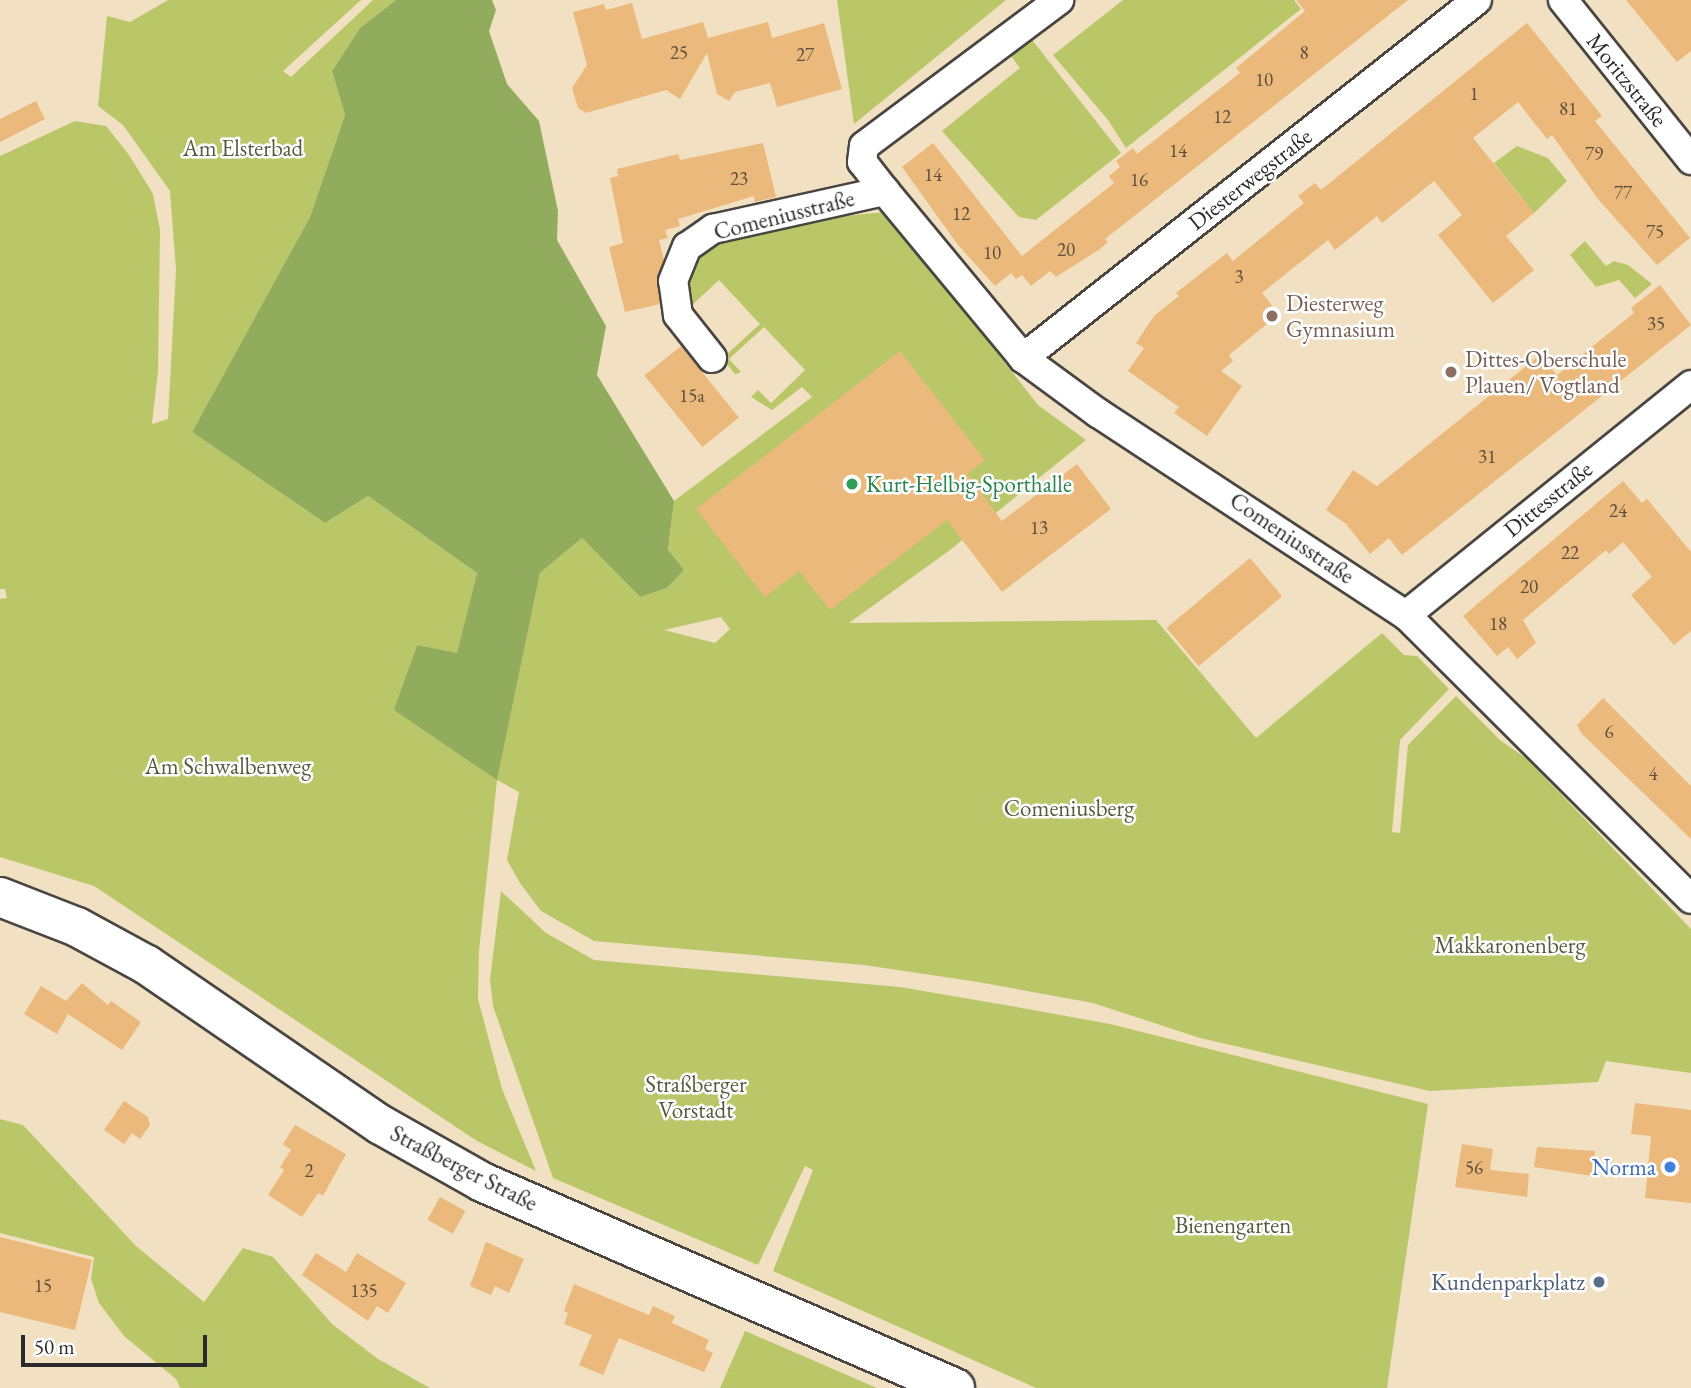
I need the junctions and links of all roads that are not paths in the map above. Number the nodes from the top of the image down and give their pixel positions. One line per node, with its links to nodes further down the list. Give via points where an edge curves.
1 (1059, 0): 5 (street, Comeniusstraße, via 864,146 862,162)
2 (1477, 0): 7 (street, Diesterwegstraße)
3 (1563, 0): 4 (street, Moritzstraße)
4 (1691, 160)
5 (885, 191): 6 (street, Comeniusstraße, via 713,229 687,247 673,281 678,314); 7 (street, Comeniusstraße)
6 (712, 358)
7 (1023, 358): 9 (street, Comeniusstraße, via 1098,413)
8 (1691, 385): 9 (street, Dittesstraße)
9 (1406, 615): 11 (street, Comeniusstraße)
10 (0, 897): 12 (main road, Straßberger Straße, via 76,927 146,965 381,1125 482,1182)
11 (1691, 899)
12 (956, 1388)

